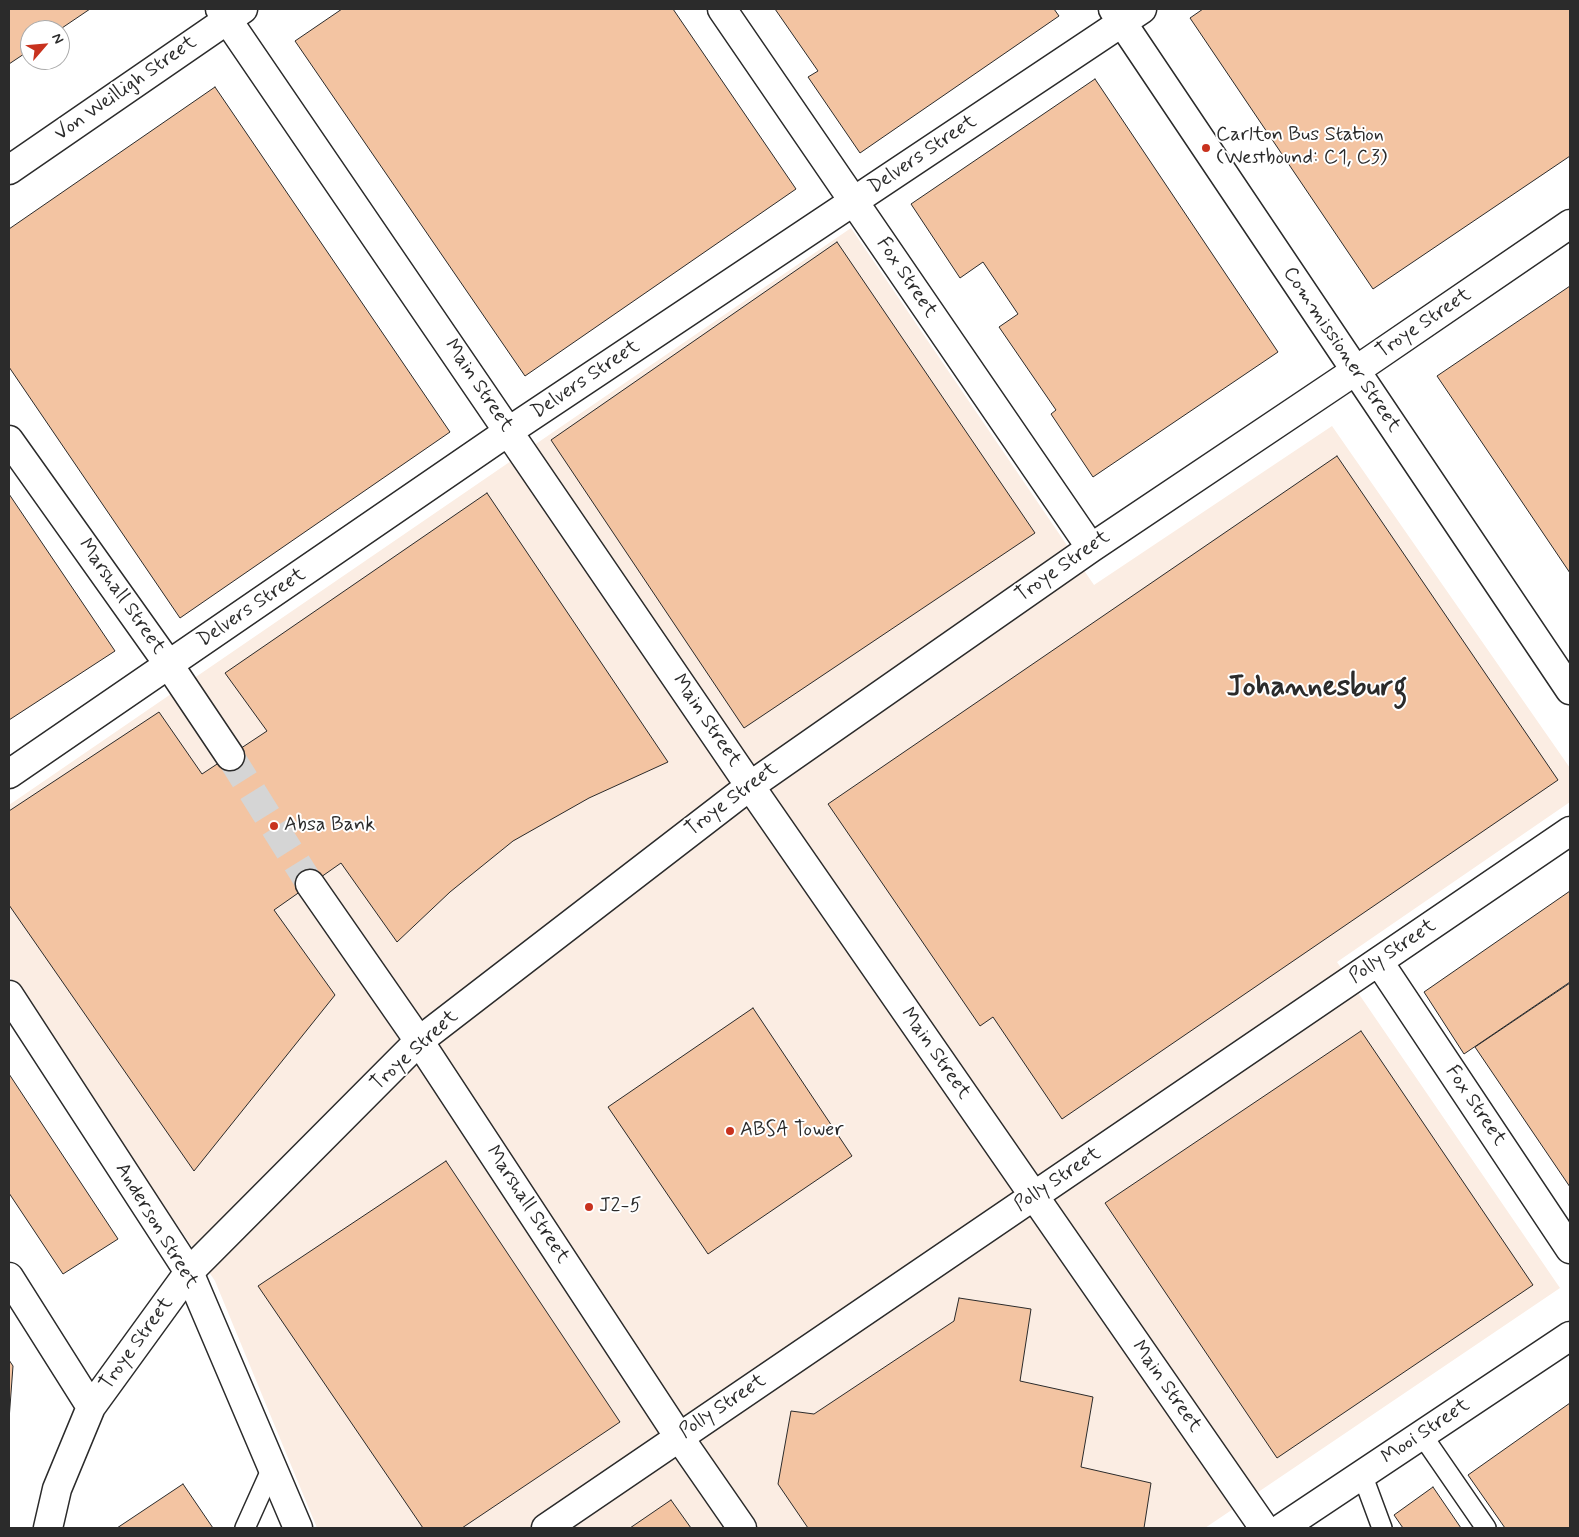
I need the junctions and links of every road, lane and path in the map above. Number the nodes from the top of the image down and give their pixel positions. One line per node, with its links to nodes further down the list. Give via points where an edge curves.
1 (722, 9): 5 (street, Fox Street)
2 (230, 12): 4 (street, Von Weilligh Street); 8 (street, Main Street)
3 (1126, 13): 5 (street, Delvers Street); 7 (street, Commissioner Street)
4 (9, 170)
5 (853, 201): 8 (street, Delvers Street); 10 (street, Fox Street)
6 (1570, 224): 7 (street, Troye Street)
7 (1355, 371): 10 (street, Troye Street); 12 (street, Commissioner Street)
8 (509, 431): 11 (street, Delvers Street); 15 (street, Main Street)
9 (9, 440): 11 (street, Marshall Street)
10 (1091, 548): 15 (street, Troye Street)
11 (169, 665): 13 (street, Marshall Street); 14 (street, Delvers Street)
12 (1570, 690)
13 (230, 756)
14 (9, 774)
15 (750, 786): 20 (street, Troye Street); 21 (street, Main Street)
16 (1570, 830): 18 (street, Polly Street)
17 (310, 884): 20 (street, Marshall Street)
18 (1379, 962): 21 (street, Polly Street); 22 (street, Fox Street)
19 (9, 995): 23 (street, Anderson Street)
20 (419, 1041): 23 (street, Troye Street); 28 (street, Marshall Street)
21 (1034, 1197): 28 (street, Polly Street); 36 (street, Main Street)
22 (1570, 1249)
23 (189, 1272): 26 (street, Troye Street); 29 (street, Anderson Street)
24 (9, 1277): 26 (street)
25 (1570, 1336): 27 (street, Mooi Street)
26 (91, 1407): 31 (street, Troye Street, via 57,1489)
27 (1422, 1434): 30 (street, Mooi Street); 39 (lane)
28 (679, 1437): 34 (street, Polly Street); 35 (street, Marshall Street)
29 (272, 1468): 32 (lane); 33 (street, Anderson Street)
30 (1362, 1474): 37 (street, Mooi Street); 38 (lane)
31 (48, 1528)
32 (245, 1528)
33 (298, 1528)
34 (546, 1528)
35 (742, 1528)
36 (1264, 1528)
37 (1282, 1528)
38 (1382, 1528)
39 (1486, 1528)

